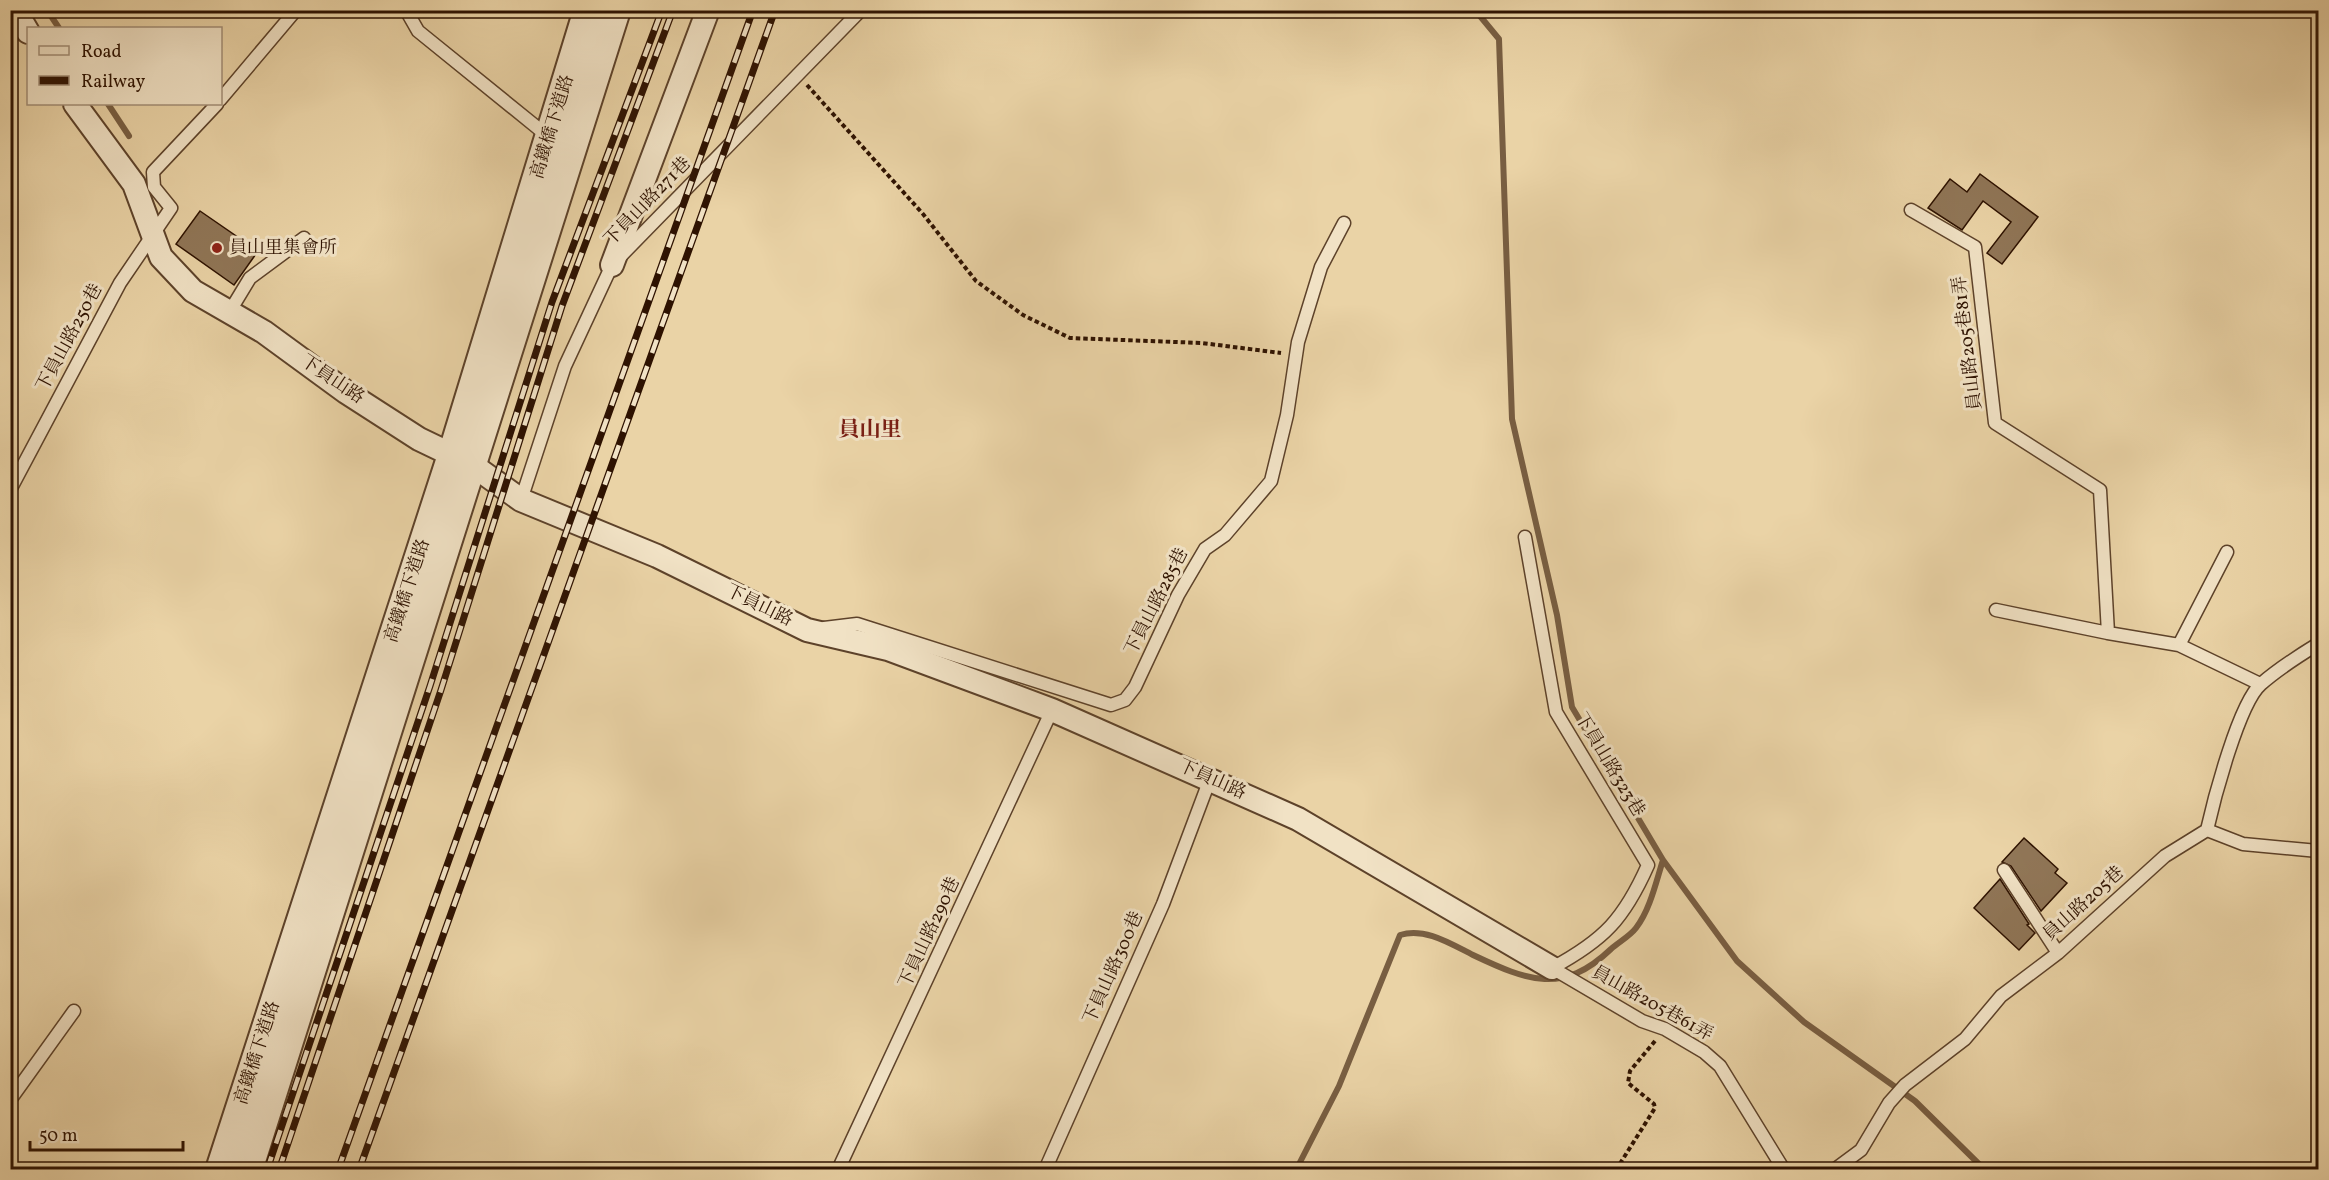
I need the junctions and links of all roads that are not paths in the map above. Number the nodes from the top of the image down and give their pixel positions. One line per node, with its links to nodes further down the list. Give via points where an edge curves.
1 (15, 10): 8 (street)
2 (296, 10): 9 (lane)
3 (406, 10): 12 (lane, via 418,31)
4 (588, 10): 19 (street, 高鐵橋下道路)
5 (616, 10): 19 (street, 高鐵橋下道路)
6 (708, 10): 17 (street)
7 (861, 10): 17 (lane, 下員山路271巷)
8 (27, 30)
9 (222, 98)
10 (76, 105): 16 (street, 下員山路, via 134,184)
11 (216, 105): 16 (lane, 下員山路250巷, via 153,172 154,187 171,208)
12 (539, 129)
13 (1911, 210): 26 (lane, 員山路205巷81弄, via 1975,247 1995,423 2100,490)
14 (1344, 223): 25 (lane, 下員山路285巷, via 1322,267 1296,355 1271,481 1225,535 1205,549 1125,700 1111,705 857,624)
15 (304, 238): 18 (lane, via 249,278)
16 (153, 239): 18 (street, 下員山路, via 161,257 193,291); 20 (lane, 下員山路250巷, via 120,283)
17 (612, 265): 21 (lane, 下員山路271巷, via 565,366)
18 (230, 311): 19 (street, 下員山路, via 419,439)
19 (461, 459): 21 (street, 下員山路); 39 (street, 高鐵橋下道路); 40 (street, 高鐵橋下道路)
20 (10, 490)
21 (521, 500): 25 (street, 下員山路, via 657,556)
22 (1525, 537): 36 (lane, 下員山路323巷, via 1556,712 1648,865 1635,894 1610,929 1583,951)
23 (2227, 552): 28 (lane)
24 (1996, 610): 26 (lane)
25 (807, 630): 30 (street, 下員山路, via 888,649)
26 (2108, 633): 28 (lane)
27 (2319, 644): 29 (lane)
28 (2179, 645): 29 (lane)
29 (2260, 684): 32 (lane, via 2233,741)
30 (1052, 710): 31 (street, 下員山路); 41 (lane, 下員山路290巷)
31 (1210, 779): 36 (street, 下員山路, via 1298,819); 42 (lane, 下員山路300巷, via 1163,904)
32 (2207, 830): 33 (lane, via 2243,844); 35 (lane, 員山路205巷, via 2165,856)
33 (2319, 850)
34 (2004, 870): 35 (lane)
35 (2058, 953): 44 (lane, 員山路205巷, via 2001,996 1965,1039 1905,1084 1861,1150)
36 (1552, 968): 43 (lane, 員山路205巷61弄, via 1642,1022 1665,1029 1704,1052 1720,1066)
37 (74, 1011): 38 (lane)
38 (10, 1100)
39 (220, 1170)
40 (248, 1170)
41 (838, 1170)
42 (1045, 1170)
43 (1784, 1170)
44 (1834, 1170)

